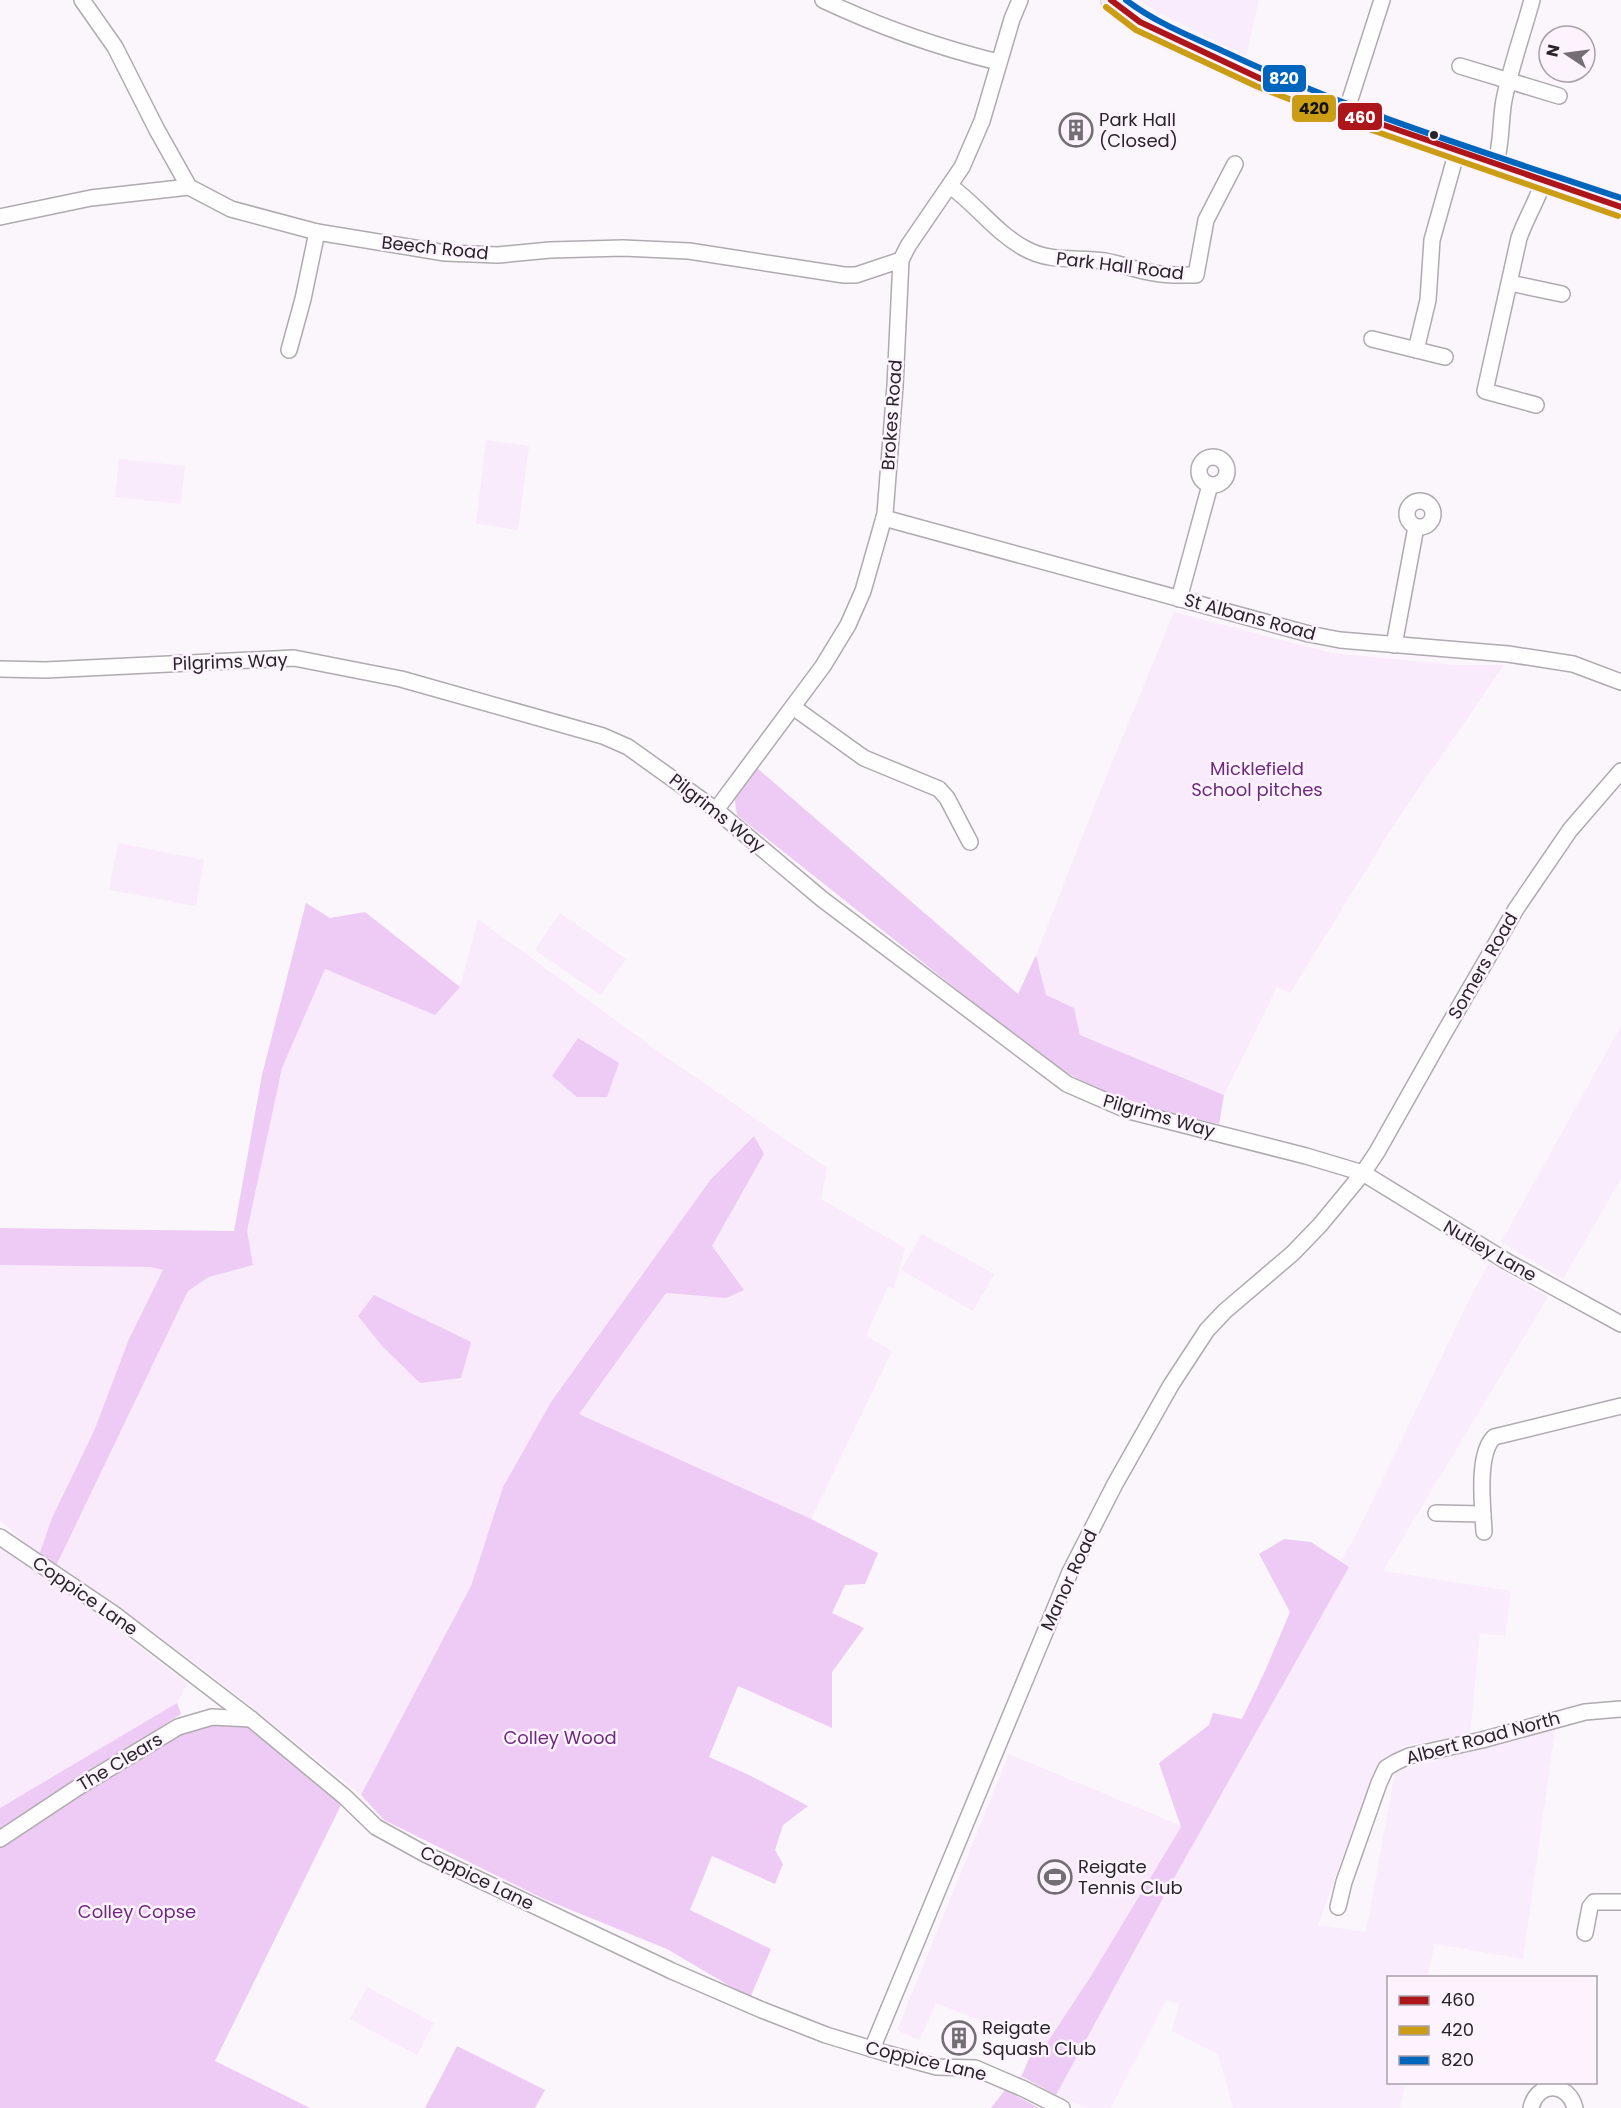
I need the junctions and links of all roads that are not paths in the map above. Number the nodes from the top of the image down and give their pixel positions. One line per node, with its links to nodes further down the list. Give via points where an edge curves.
1 (82, 0): 17 (street, via 115,47)
2 (823, 0): 7 (street, via 872,23)
3 (1020, 0): 7 (street)
4 (1111, 0): 11 (main road, via 1140,22 1259,78)
5 (1382, 0): 11 (street)
6 (1532, 0): 9 (street)
7 (998, 62): 16 (street, via 982,121)
8 (1460, 66): 9 (street)
9 (1508, 81): 10 (street); 14 (street)
10 (1559, 96)
11 (1346, 112): 12 (main road)
12 (1456, 151): 14 (main road); 26 (street, via 1432,240 1428,300)
13 (1235, 164): 16 (street, Park Hall Road, via 1206,220 1196,275 1155,273 1105,261 1056,259 1026,250)
14 (1495, 165): 15 (main road)
15 (1543, 182): 18 (main road); 22 (street, via 1521,232)
16 (950, 186): 21 (street)
17 (189, 187): 19 (street, via 91,198); 20 (street, Beech Road, via 231,209)
18 (1621, 207)
19 (0, 217)
20 (316, 232): 21 (street, Beech Road, via 445,253 498,255 623,248 689,251 844,275 856,275); 25 (street)
21 (901, 260): 30 (street, Brokes Road)
22 (1509, 283): 23 (street); 28 (street, via 1485,391)
23 (1562, 294)
24 (1372, 339): 26 (street)
25 (289, 350)
26 (1416, 350): 27 (street)
27 (1445, 357)
28 (1536, 405)
29 (1210, 485): 32 (street)
30 (884, 518): 32 (street, St Albans Road); 36 (street, Brokes Road, via 863,591 848,625)
31 (1416, 527): 33 (street)
32 (1179, 599): 33 (street, St Albans Road, via 1309,634)
33 (1394, 645): 35 (street, St Albans Road, via 1508,654 1573,664)
34 (0, 669): 38 (street, Pilgrims Way, via 294,658 401,679 603,735 628,747)
35 (1621, 682)
36 (793, 707): 38 (street, Brokes Road); 39 (street, via 864,758 939,789)
37 (1621, 771): 40 (street, Somers Road, via 1570,830 1516,909)
38 (716, 810): 40 (street, Pilgrims Way, via 822,899 1067,1084 1129,1111)
39 (970, 842)
40 (1363, 1173): 41 (street, Nutley Lane, via 1506,1261); 53 (street, Manor Road, via 1293,1253 1207,1330 1146,1428 1070,1572)
41 (1621, 1324)
42 (1621, 1406): 44 (street, via 1494,1437 1484,1457)
43 (1436, 1513): 44 (street)
44 (1483, 1514): 45 (street)
45 (1484, 1533)
46 (0, 1537): 48 (street, Coppice Lane, via 114,1614)
47 (1621, 1709): 51 (street, Albert Road North, via 1585,1712 1409,1756 1386,1768)
48 (251, 1719): 49 (street, The Clears, via 212,1717 178,1727); 53 (street, Coppice Lane, via 376,1827 425,1854 672,1971 826,2035)
49 (0, 1839)
50 (1621, 1902): 52 (street, via 1594,1902)
51 (1338, 1907)
52 (1585, 1933)
53 (872, 2049): 54 (street, Coppice Lane, via 937,2067 975,2068)
54 (1062, 2108)
55 (1531, 2108): 56 (street, via 1534,2097 1554,2088 1566,2093)
56 (1575, 2108)

